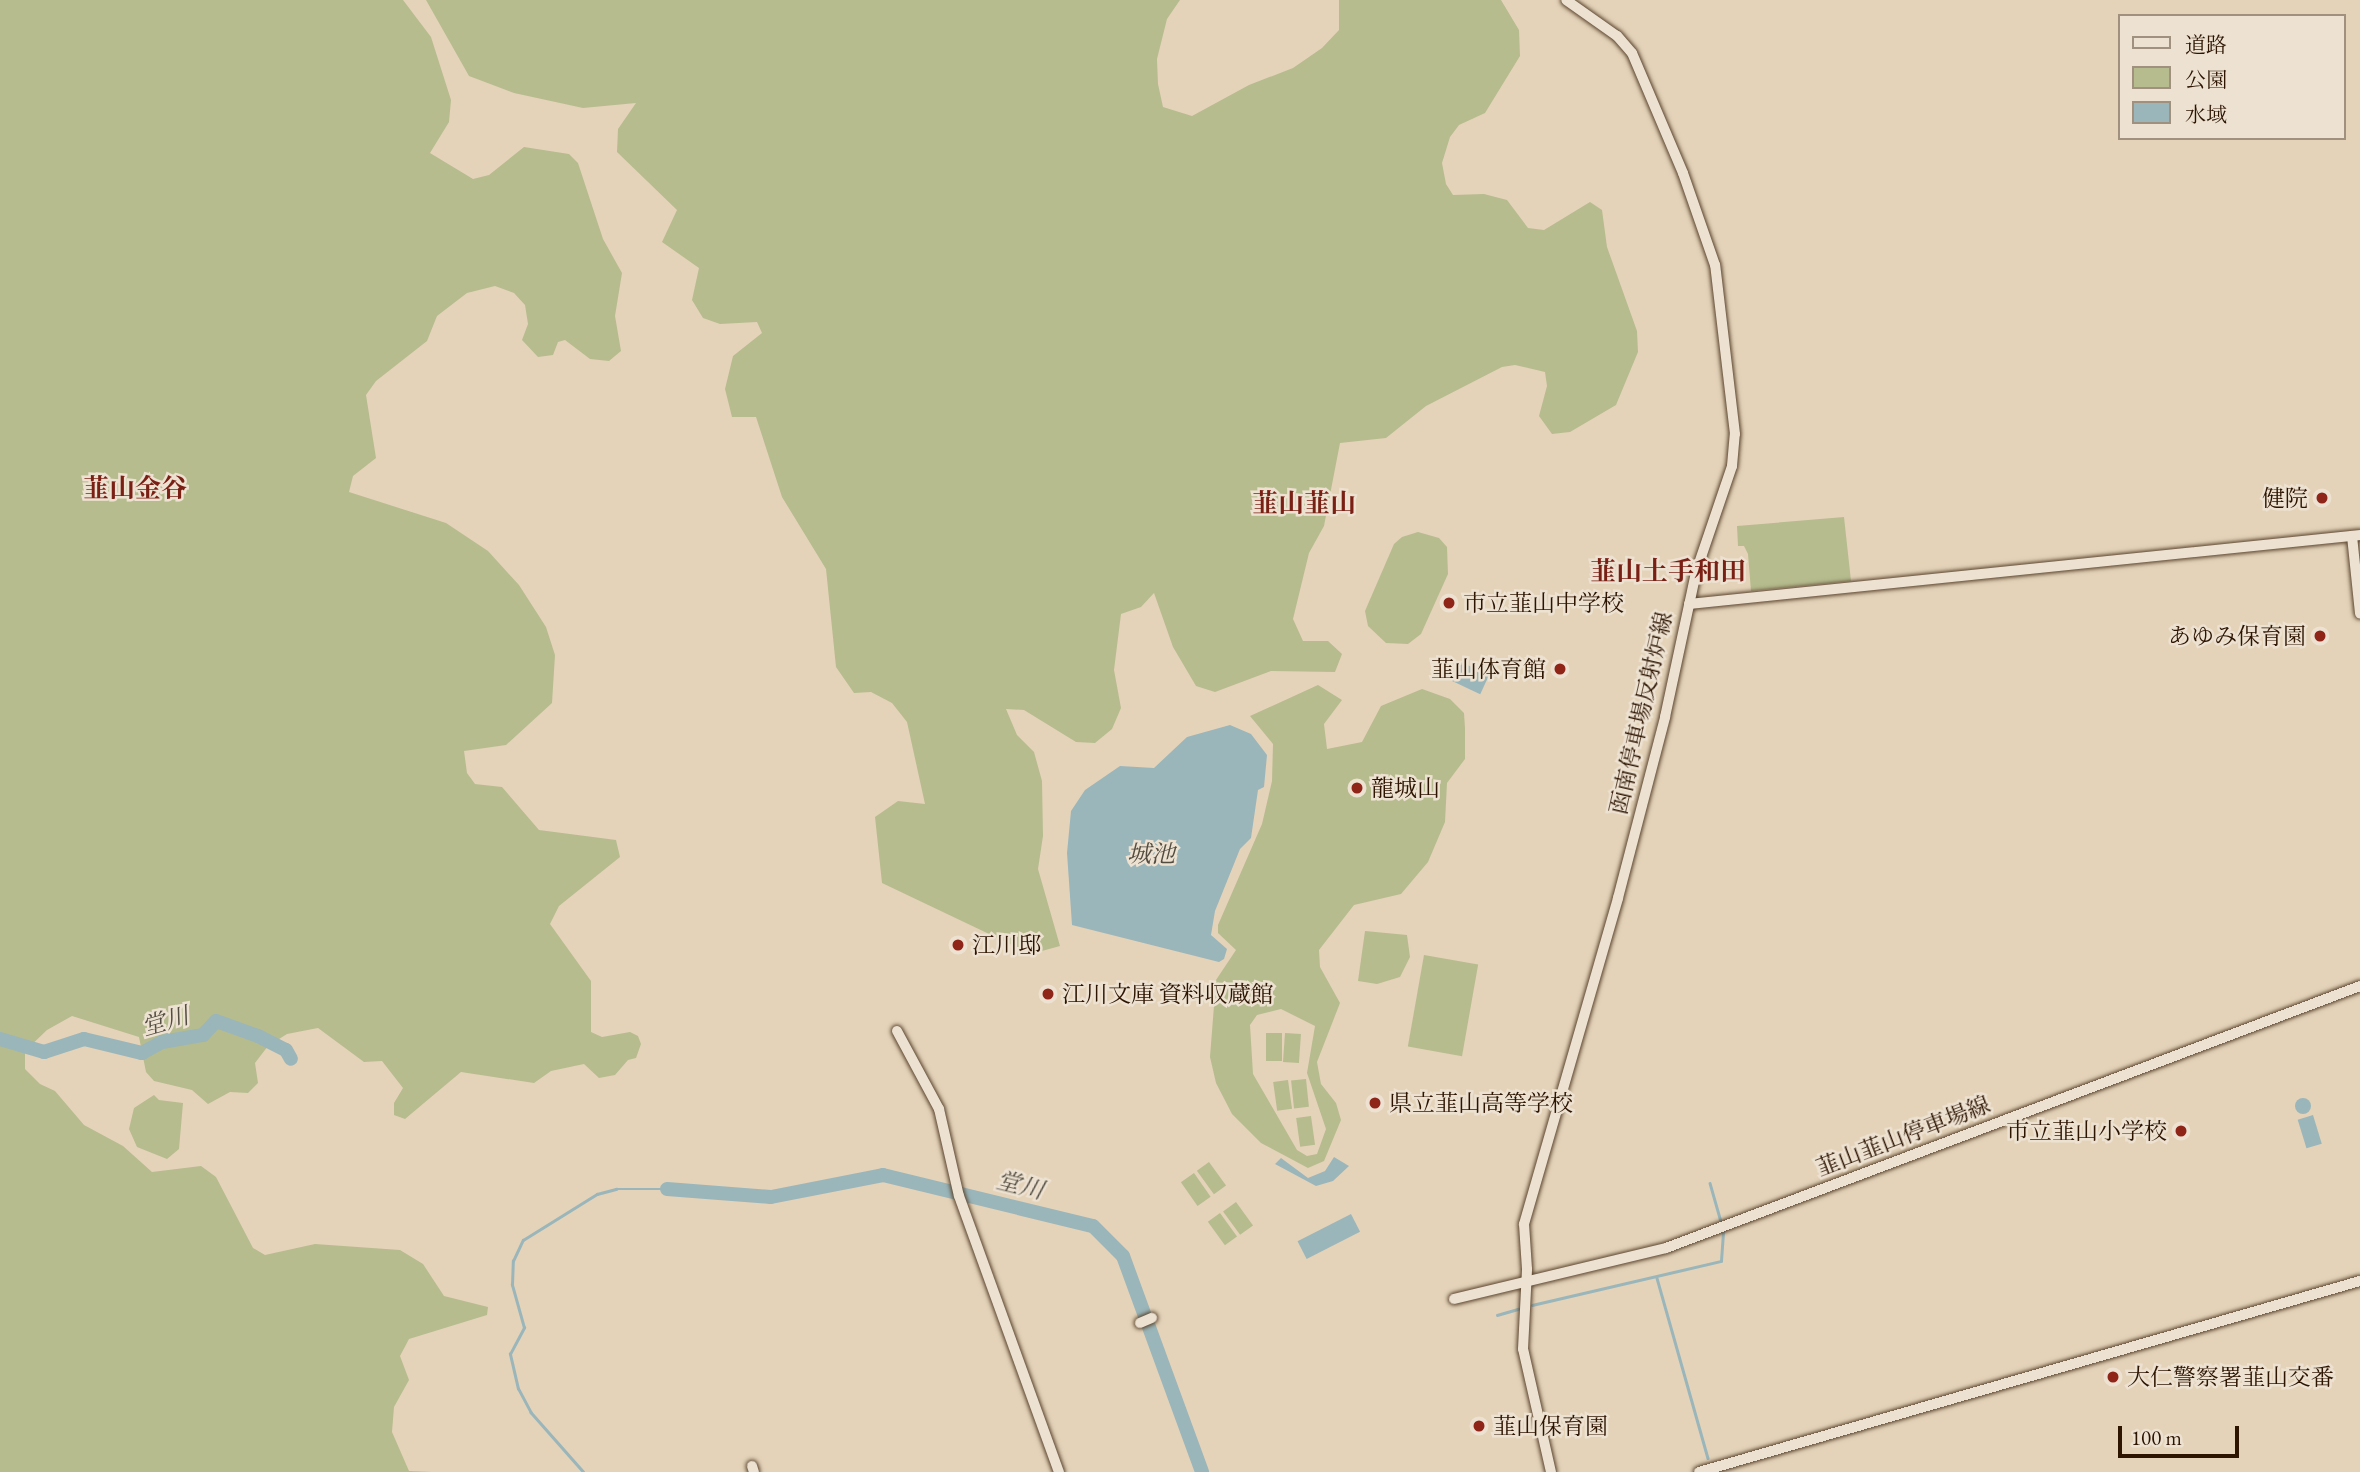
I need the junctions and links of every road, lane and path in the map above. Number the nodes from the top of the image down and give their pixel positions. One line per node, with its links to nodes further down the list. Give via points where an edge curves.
1 (1566, 0): 3 (main road, 函南停車場反射炉線, via 1617,36 1639,63 1715,265 1734,453)
2 (2356, 536): 3 (street); 4 (street)
3 (1689, 604): 8 (main road, 函南停車場反射炉線, via 1618,898 1524,1224)
4 (2360, 614)
5 (2360, 986): 8 (main road, 韮山韮山停車場線, via 1666,1248)
6 (897, 1031): 12 (street, via 936,1101 959,1196)
7 (2360, 1281): 14 (street)
8 (1526, 1284): 9 (main road, 韮山韮山停車場線); 13 (main road, 函南停車場反射炉線, via 1523,1349)
9 (1454, 1299)
10 (1152, 1318): 11 (street)
11 (1140, 1323)
12 (1059, 1472)
13 (1551, 1472)
14 (1699, 1472)

